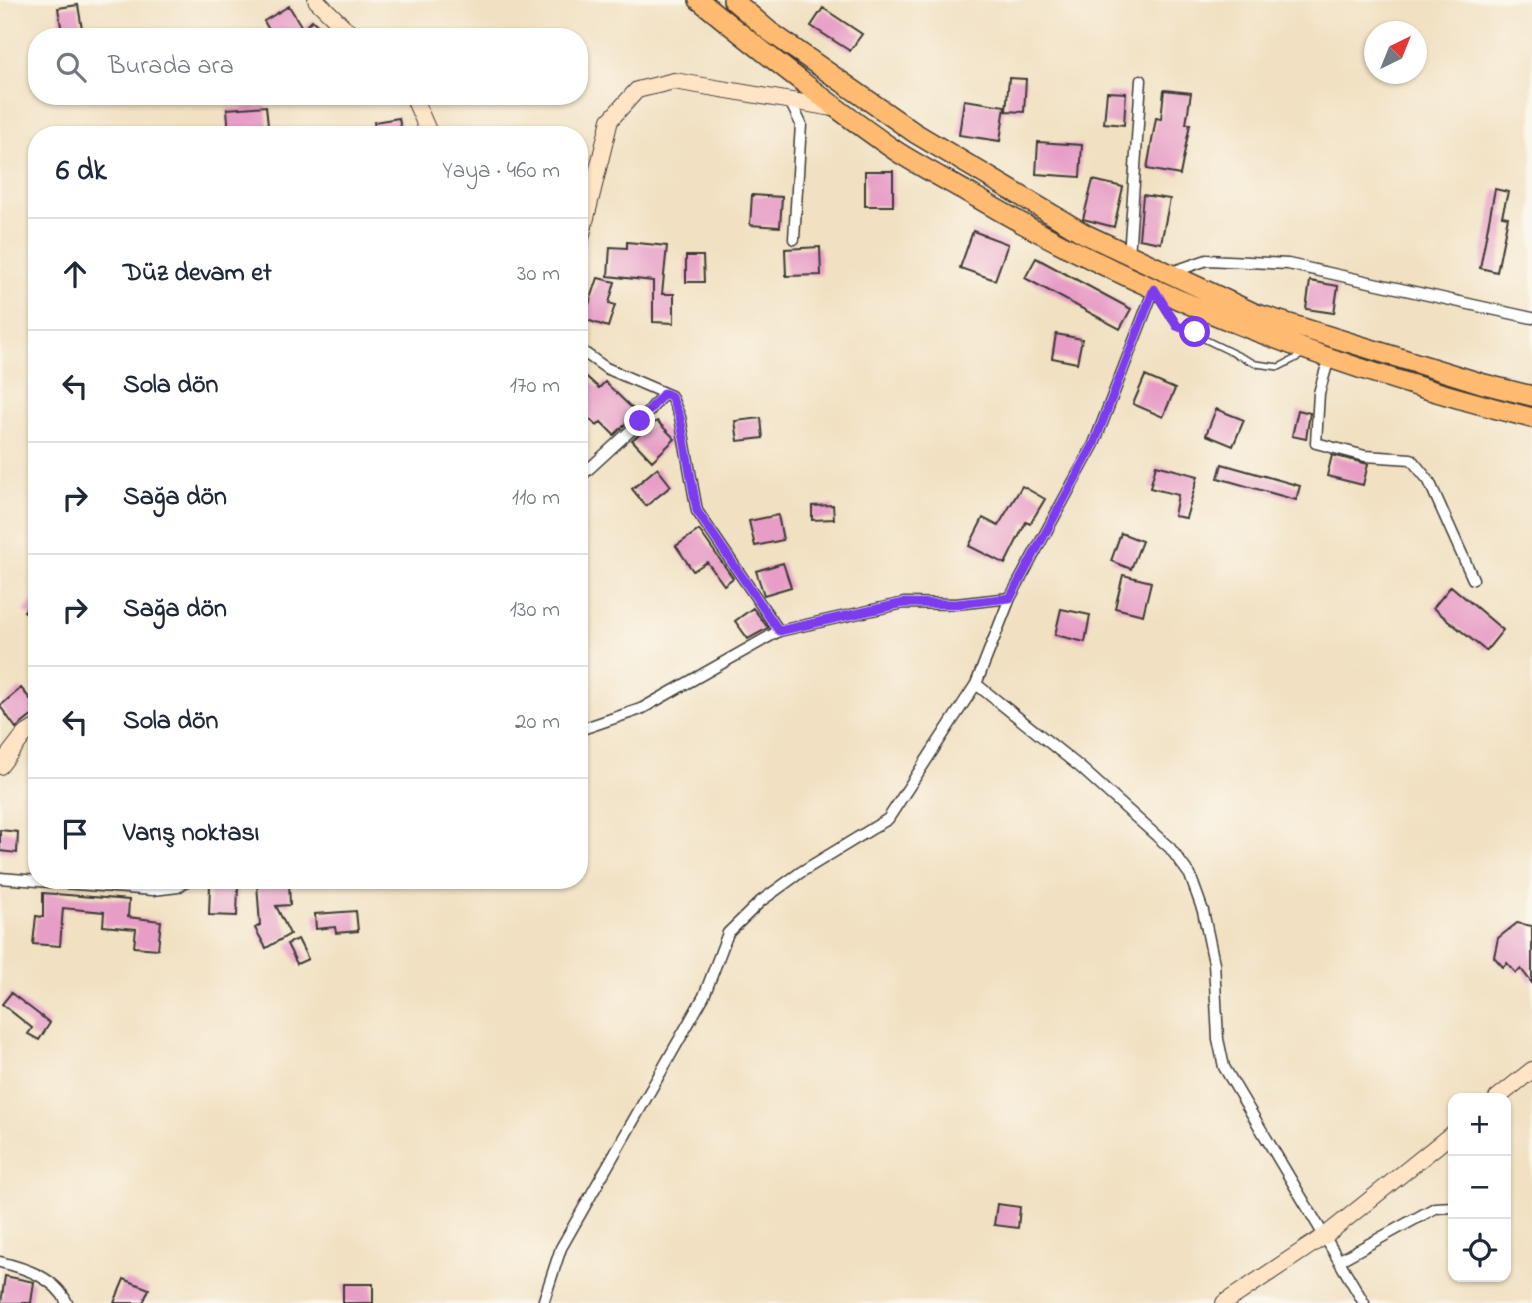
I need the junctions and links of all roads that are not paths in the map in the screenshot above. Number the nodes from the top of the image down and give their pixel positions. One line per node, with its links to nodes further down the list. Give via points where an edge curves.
1 (316, 0): 4 (street)
2 (699, 0): 8 (highway)
3 (733, 0): 12 (highway, via 769,31 915,132)
4 (345, 28)
5 (1141, 80): 12 (street)
6 (790, 101): 8 (street); 10 (street, via 674,81 637,90 610,120); 11 (street, via 801,124)
7 (418, 105): 9 (street)
8 (839, 109): 13 (highway, via 898,152 1010,218)
9 (426, 126)
10 (588, 209)
11 (794, 239)
12 (1129, 256): 13 (highway)
13 (1160, 282): 14 (street, via 1208,260 1288,264); 15 (highway); 15 (lane, via 1177,326 1256,363 1279,367); 19 (highway); 23 (street, via 1094,444)
14 (1532, 317)
15 (1310, 351): 17 (highway)
16 (588, 355): 18 (street)
17 (1329, 358): 20 (highway); 22 (street, via 1319,393 1316,443 1366,456 1411,459 1429,481)
18 (664, 393): 21 (street); 24 (street, via 671,396 680,417 697,511)
19 (1532, 396)
20 (1532, 418)
21 (588, 470)
22 (1473, 579)
23 (1010, 598): 24 (street, via 904,603); 25 (street)
24 (779, 631): 26 (street, via 641,709)
25 (976, 684): 37 (street, via 1080,767 1170,848 1190,875 1214,963 1224,1067); 41 (street, via 888,819 781,886 727,933 704,996 561,1248)
26 (588, 727)
27 (28, 733): 28 (street)
28 (0, 766)
29 (0, 878): 30 (street)
30 (28, 880)
31 (140, 889): 32 (street)
32 (161, 889)
33 (1532, 1070): 34 (street)
34 (1503, 1093)
35 (1448, 1137): 37 (street)
36 (1448, 1207): 38 (street, via 1435,1208)
37 (1326, 1235): 38 (street); 42 (street)
38 (1340, 1260): 43 (street)
39 (0, 1262): 40 (street, via 29,1269 62,1293)
40 (67, 1303)
41 (543, 1303)
42 (1224, 1303)
43 (1364, 1303)

